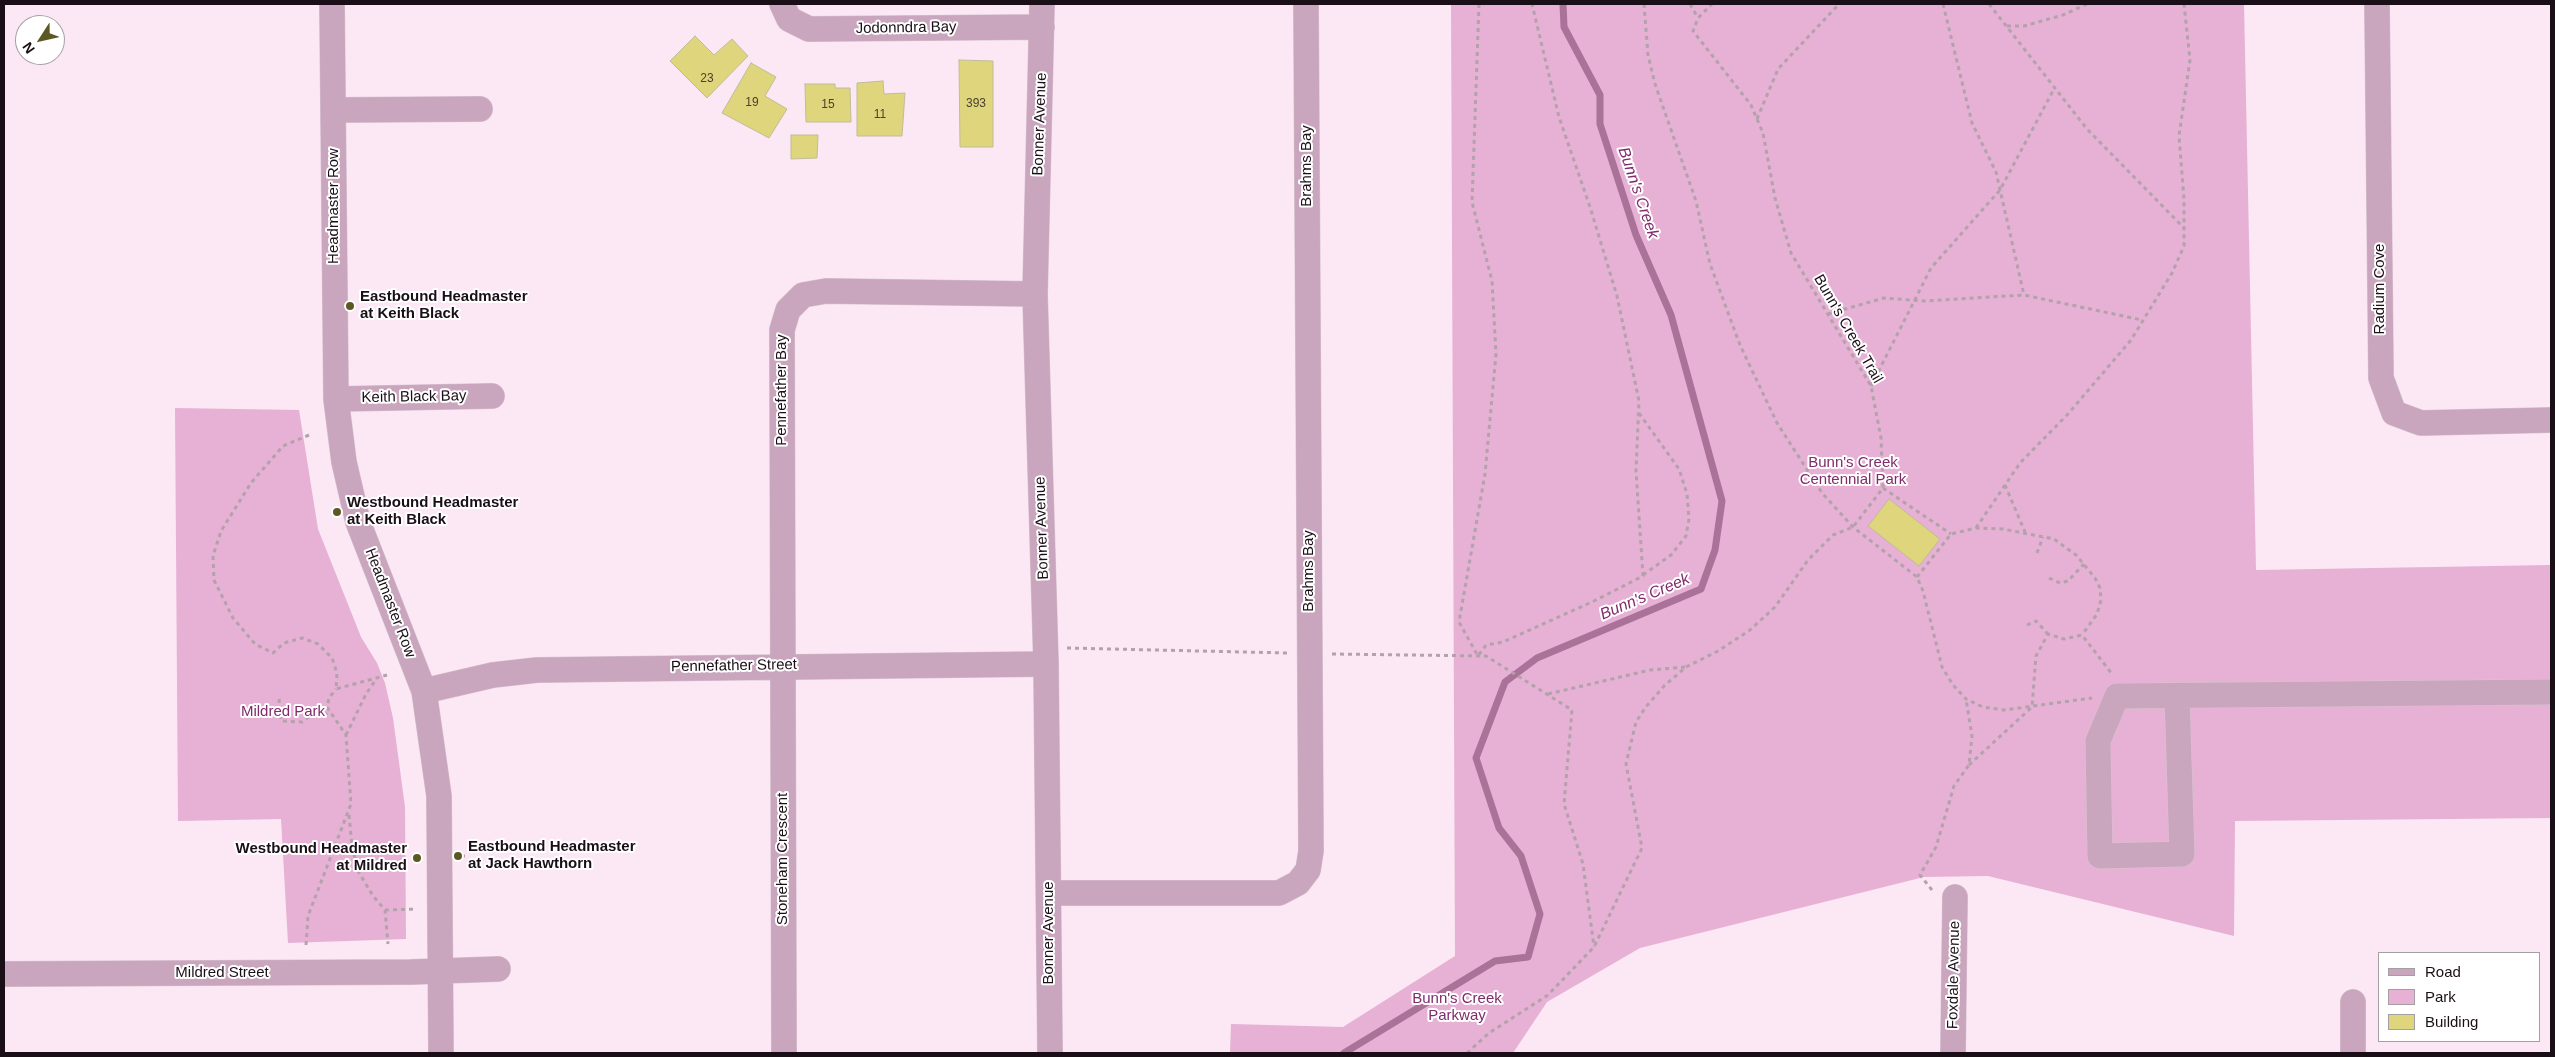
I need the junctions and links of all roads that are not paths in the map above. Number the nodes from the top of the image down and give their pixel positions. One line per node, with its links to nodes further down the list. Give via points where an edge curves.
1 (332, 4): 7 (street, Headmaster Row)
2 (782, 4): 5 (street, Jodonndra Bay, via 790,19 809,29)
3 (1306, 4): 17 (street, Brahms Bay, via 1311,851 1308,870 1298,883 1279,893)
4 (2378, 4): 11 (street, Radium Cove, via 2381,378 2394,413 2421,423)
5 (1042, 15): 8 (street, Bonner Avenue)
6 (480, 109): 7 (street)
7 (334, 110): 10 (street, Headmaster Row)
8 (1035, 294): 12 (street, Bonner Avenue); 13 (street, Pennefather Bay, via 826,292 803,294 788,310 782,330)
9 (492, 396): 10 (street, Keith Black Bay)
10 (336, 399): 14 (street, Headmaster Row, via 344,462 358,522)
11 (2551, 420)
12 (1046, 656): 13 (street, Pennefather Street); 17 (street, Bonner Avenue)
13 (782, 665): 14 (street, Pennefather Street, via 537,670); 24 (street, Stoneham Crescent)
14 (424, 690): 20 (street, Headmaster Row, via 439,796)
15 (2551, 692): 16 (street)
16 (2177, 696): 16 (street, via 2117,696 2098,741 2100,856 2182,854)
17 (1049, 893): 25 (street, Bonner Avenue)
18 (1955, 909): 26 (street, Foxdale Avenue)
19 (498, 969): 20 (street, Mildred Street)
20 (440, 972): 21 (street, Mildred Street); 23 (street, Headmaster Row)
21 (4, 974)
22 (2353, 1002): 27 (street)
23 (440, 1053)
24 (784, 1053)
25 (1050, 1053)
26 (1953, 1053)
27 (2354, 1053)

